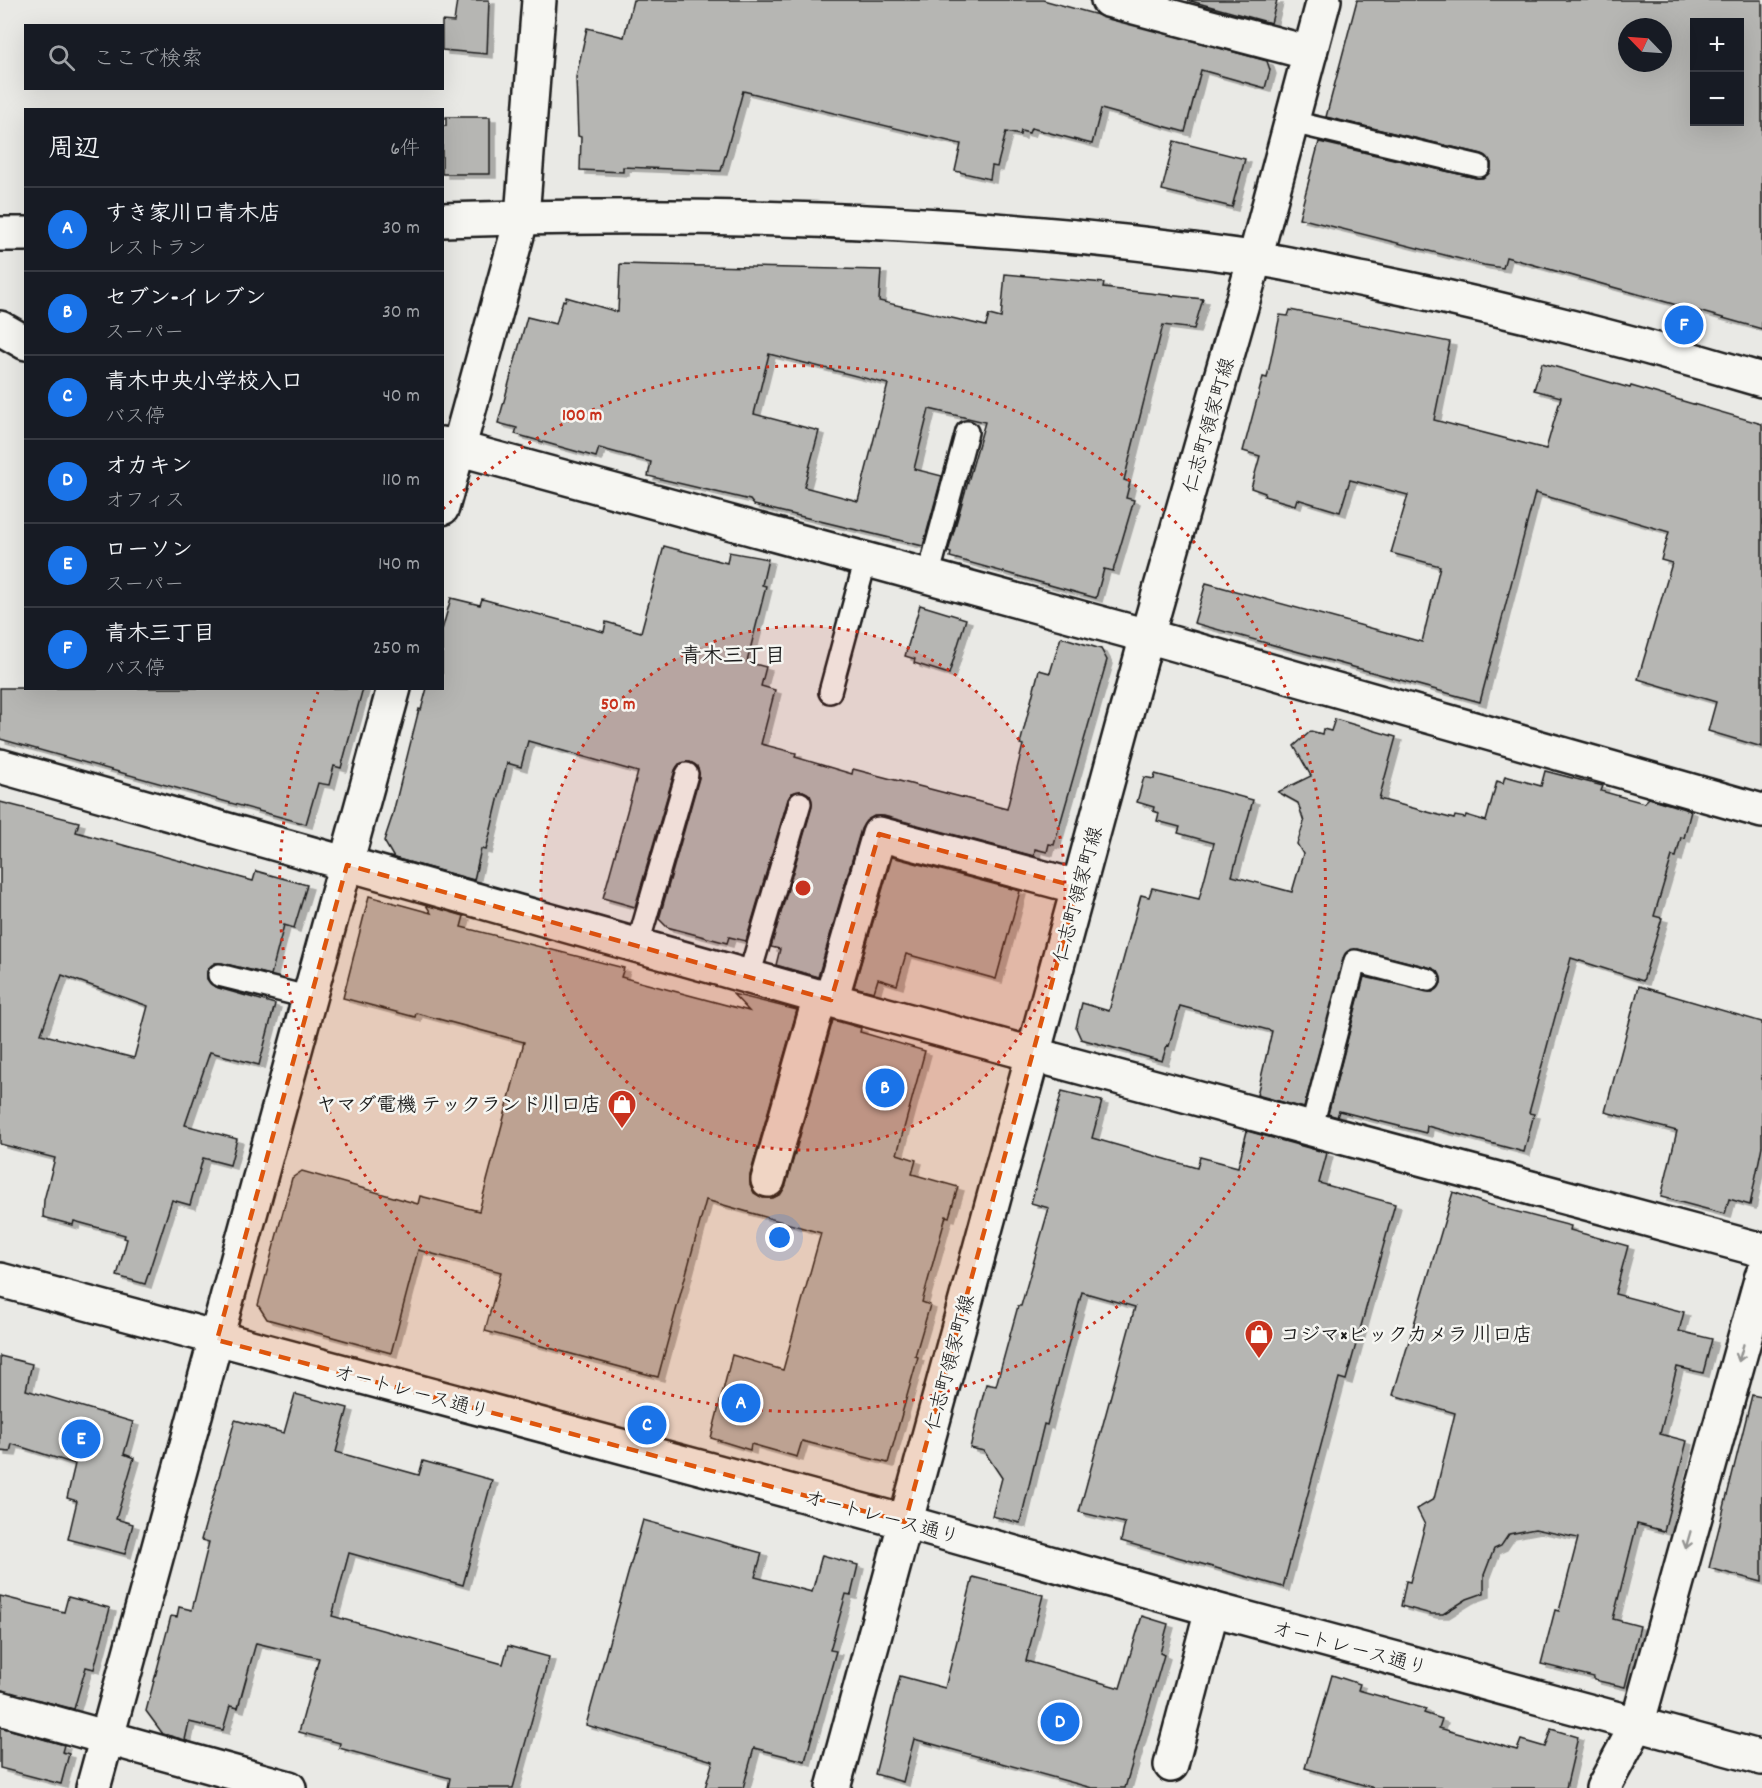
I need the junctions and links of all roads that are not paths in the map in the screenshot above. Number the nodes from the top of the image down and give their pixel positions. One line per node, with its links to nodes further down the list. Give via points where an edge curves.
1 (539, 0): 7 (street)
2 (1108, 0): 4 (street)
3 (1324, 0): 4 (street, 仁志町領家町線)
4 (1310, 53): 5 (street, 仁志町領家町線)
5 (1292, 122): 6 (lane); 11 (street, 仁志町領家町線)
6 (1479, 166)
7 (522, 217): 8 (street); 11 (street, via 751,219 938,227); 16 (street)
8 (444, 220)
9 (0, 234): 10 (street)
10 (24, 234)
11 (1256, 258): 14 (street, via 1546,320); 20 (street, 仁志町領家町線)
12 (0, 328): 13 (street)
13 (24, 342)
14 (1762, 380)
15 (968, 432): 19 (lane)
16 (451, 446): 17 (street); 18 (street)
17 (444, 494)
18 (866, 559): 19 (street); 22 (lane)
19 (928, 577): 20 (street)
20 (1147, 636): 26 (street); 28 (street, 仁志町領家町線)
21 (392, 690): 27 (street)
22 (830, 692)
23 (0, 766): 27 (street)
24 (687, 774): 29 (lane)
25 (800, 803): 31 (lane)
26 (1762, 811)
27 (347, 866): 29 (street); 33 (street)
28 (1078, 887): 34 (street, via 879,834); 35 (street, 仁志町領家町線)
29 (638, 944): 31 (street)
30 (219, 975): 33 (lane)
31 (750, 976): 34 (street)
32 (1430, 980): 36 (lane, via 1355,961)
33 (311, 998): 41 (street)
34 (826, 998): 35 (street); 37 (street)
35 (1035, 1053): 36 (street); 42 (street, 仁志町領家町線)
36 (1311, 1130): 38 (street)
37 (768, 1180)
38 (1762, 1250)
39 (1762, 1276): 45 (street, one-way to 45)
40 (0, 1280): 41 (street, オートレース通り)
41 (217, 1340): 42 (street, オートレース通り); 46 (street)
42 (905, 1521): 43 (street, オートレース通り); 51 (street, 仁志町領家町線)
43 (1212, 1609): 45 (street, オートレース通り); 48 (street)
44 (0, 1708): 46 (street)
45 (1637, 1725): 47 (street, オートレース通り); 52 (street)
46 (107, 1737): 49 (street); 50 (street)
47 (1762, 1758)
48 (1171, 1765)
49 (93, 1788)
50 (290, 1788)
51 (833, 1788)
52 (1603, 1788)

